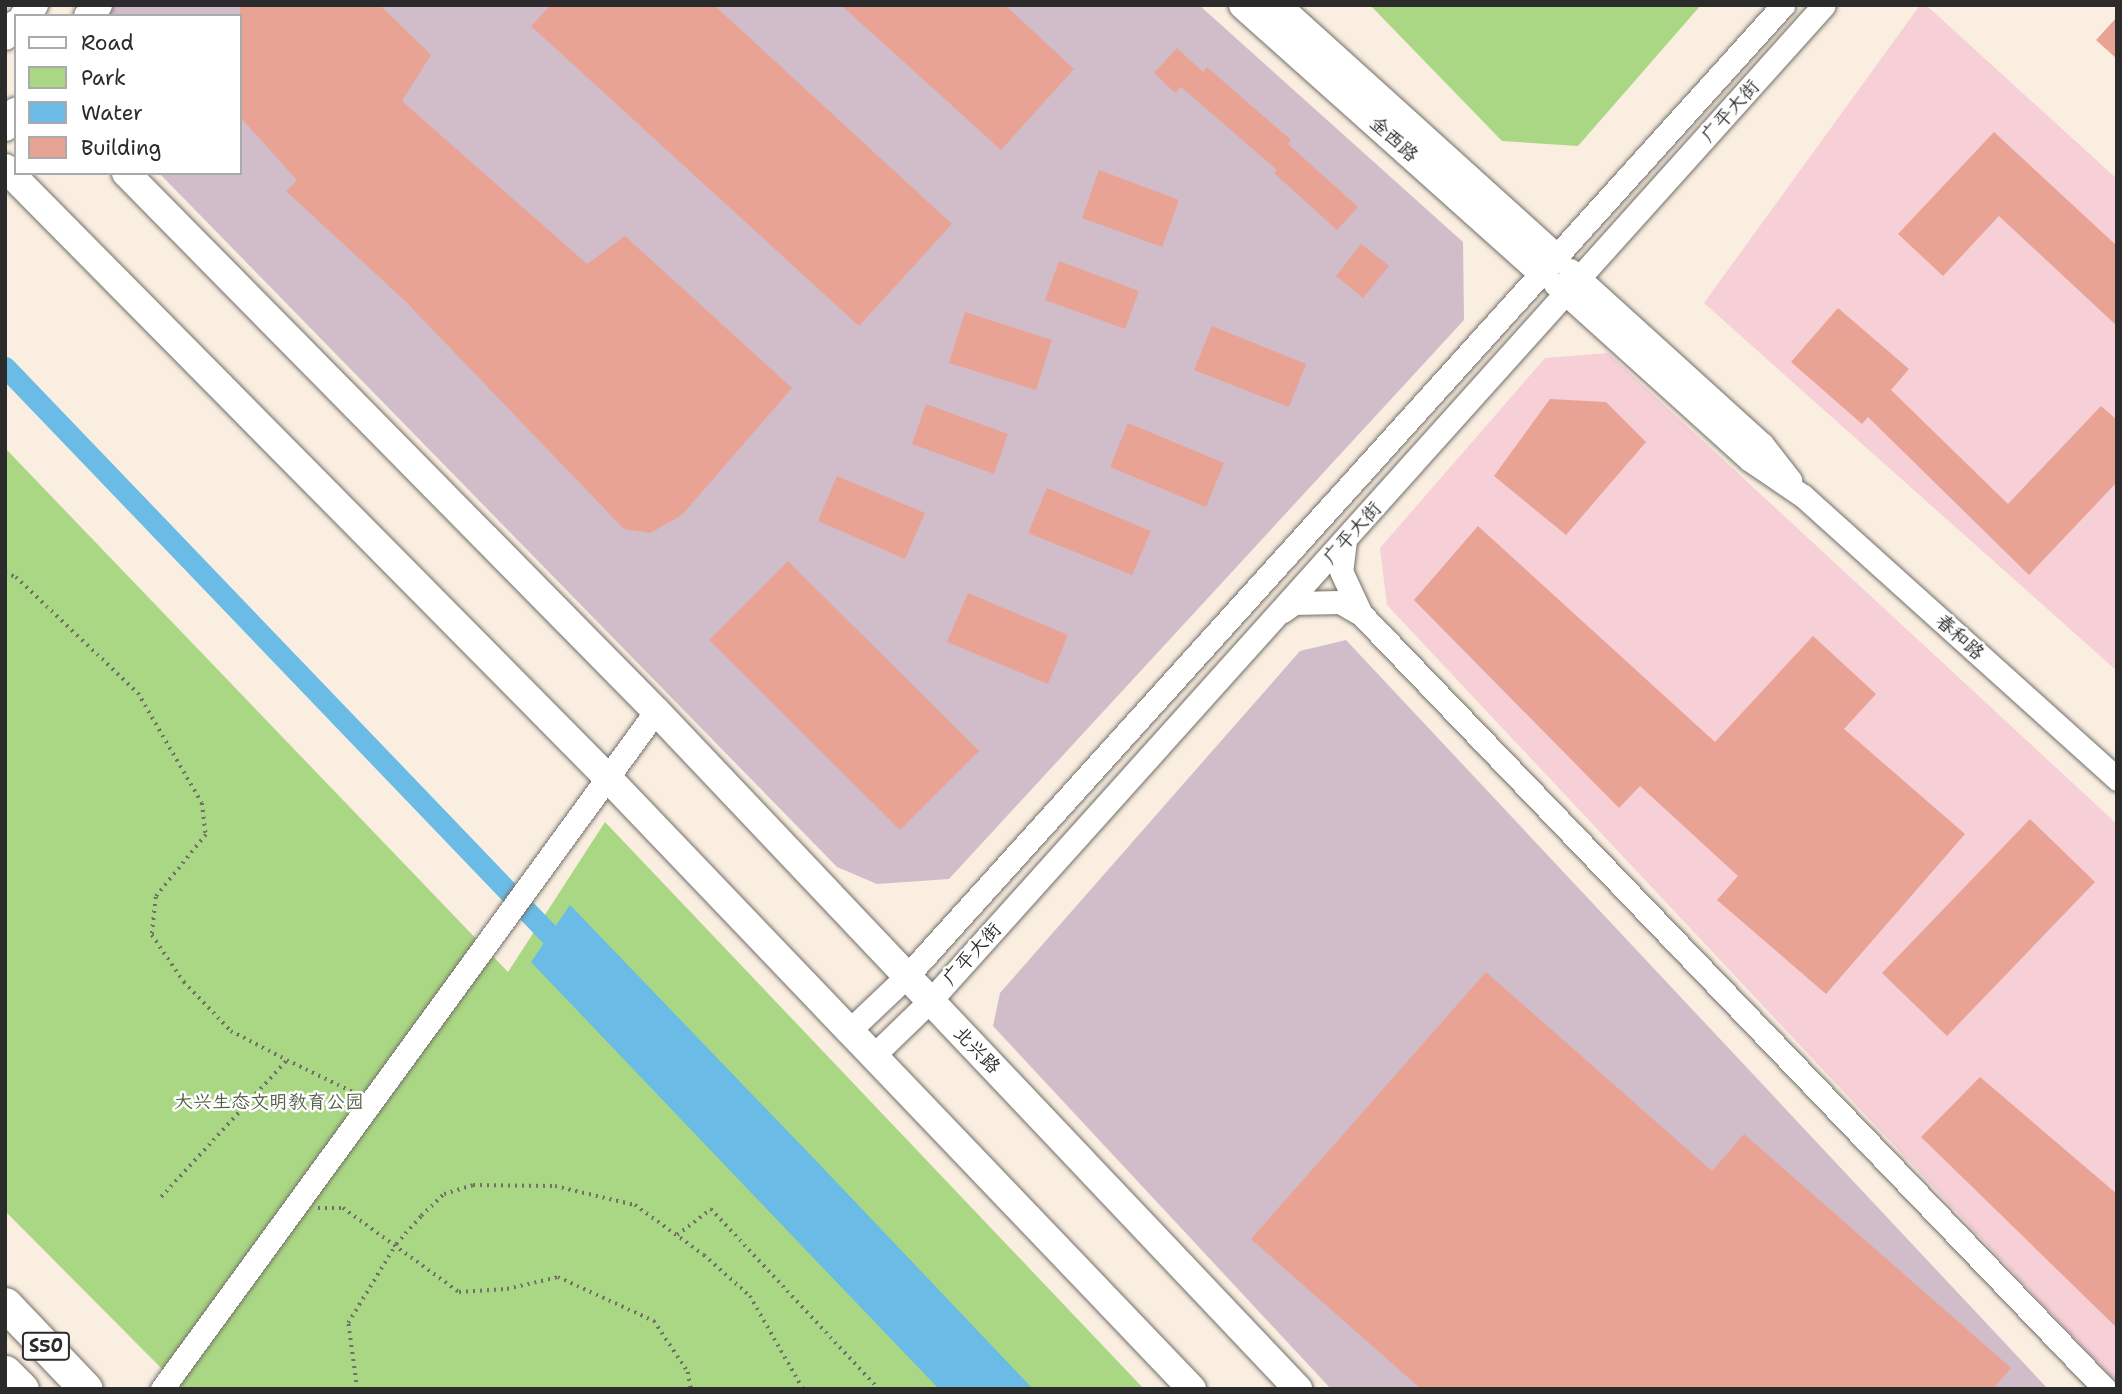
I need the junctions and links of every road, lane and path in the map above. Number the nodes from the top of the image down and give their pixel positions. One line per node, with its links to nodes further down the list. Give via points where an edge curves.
1 (1243, 5): 7 (main road, 金西路)
2 (1276, 5): 7 (main road, 金西路)
3 (1783, 5): 7 (street, 广平大街)
4 (1824, 5): 8 (street, 广平大街)
5 (5, 168): 14 (main road)
6 (128, 175): 13 (main road, 北兴路)
7 (1551, 266): 8 (street, 春和路); 16 (street, 广平大街)
8 (1572, 286): 9 (street, 广平大街); 15 (street, 春和路, via 1762,444 1803,496)
9 (1345, 540): 11 (street, 广平大街); 12 (street, via 1341,571)
10 (5, 573): 20 (path, via 16,577 138,693 202,803 206,835 156,897 152,935 184,982 231,1031)
11 (1280, 613): 12 (street, via 1294,603 1340,601); 17 (street, 广平大街)
12 (1361, 614): 37 (street)
13 (656, 711): 14 (street); 16 (main road, 北兴路)
14 (606, 776): 18 (main road); 21 (street)
15 (2117, 779)
16 (907, 976): 17 (main road, 北兴路); 18 (street, 广平大街)
17 (930, 1001): 19 (street, 广平大街); 36 (main road, 北兴路)
18 (850, 1030): 19 (main road)
19 (874, 1055): 35 (main road)
20 (287, 1060): 21 (path); 22 (path)
21 (371, 1100): 23 (street)
22 (161, 1197)
23 (293, 1208): 25 (path, via 343,1208); 30 (street)
24 (677, 1235): 25 (path, via 635,1205 555,1186 473,1185 444,1194); 33 (path, via 750,1296); 34 (path, via 711,1209)
25 (396, 1244): 31 (path, via 348,1323); 32 (path, via 417,1266 459,1292 507,1289 558,1277 654,1321 688,1372)
26 (5, 1304): 29 (highway, S50)
27 (5, 1372): 28 (highway, S50)
28 (22, 1389)
29 (86, 1389)
30 (162, 1389)
31 (357, 1389)
32 (691, 1389)
33 (803, 1389)
34 (879, 1389)
35 (1192, 1389)
36 (1298, 1389)
37 (2105, 1389)

